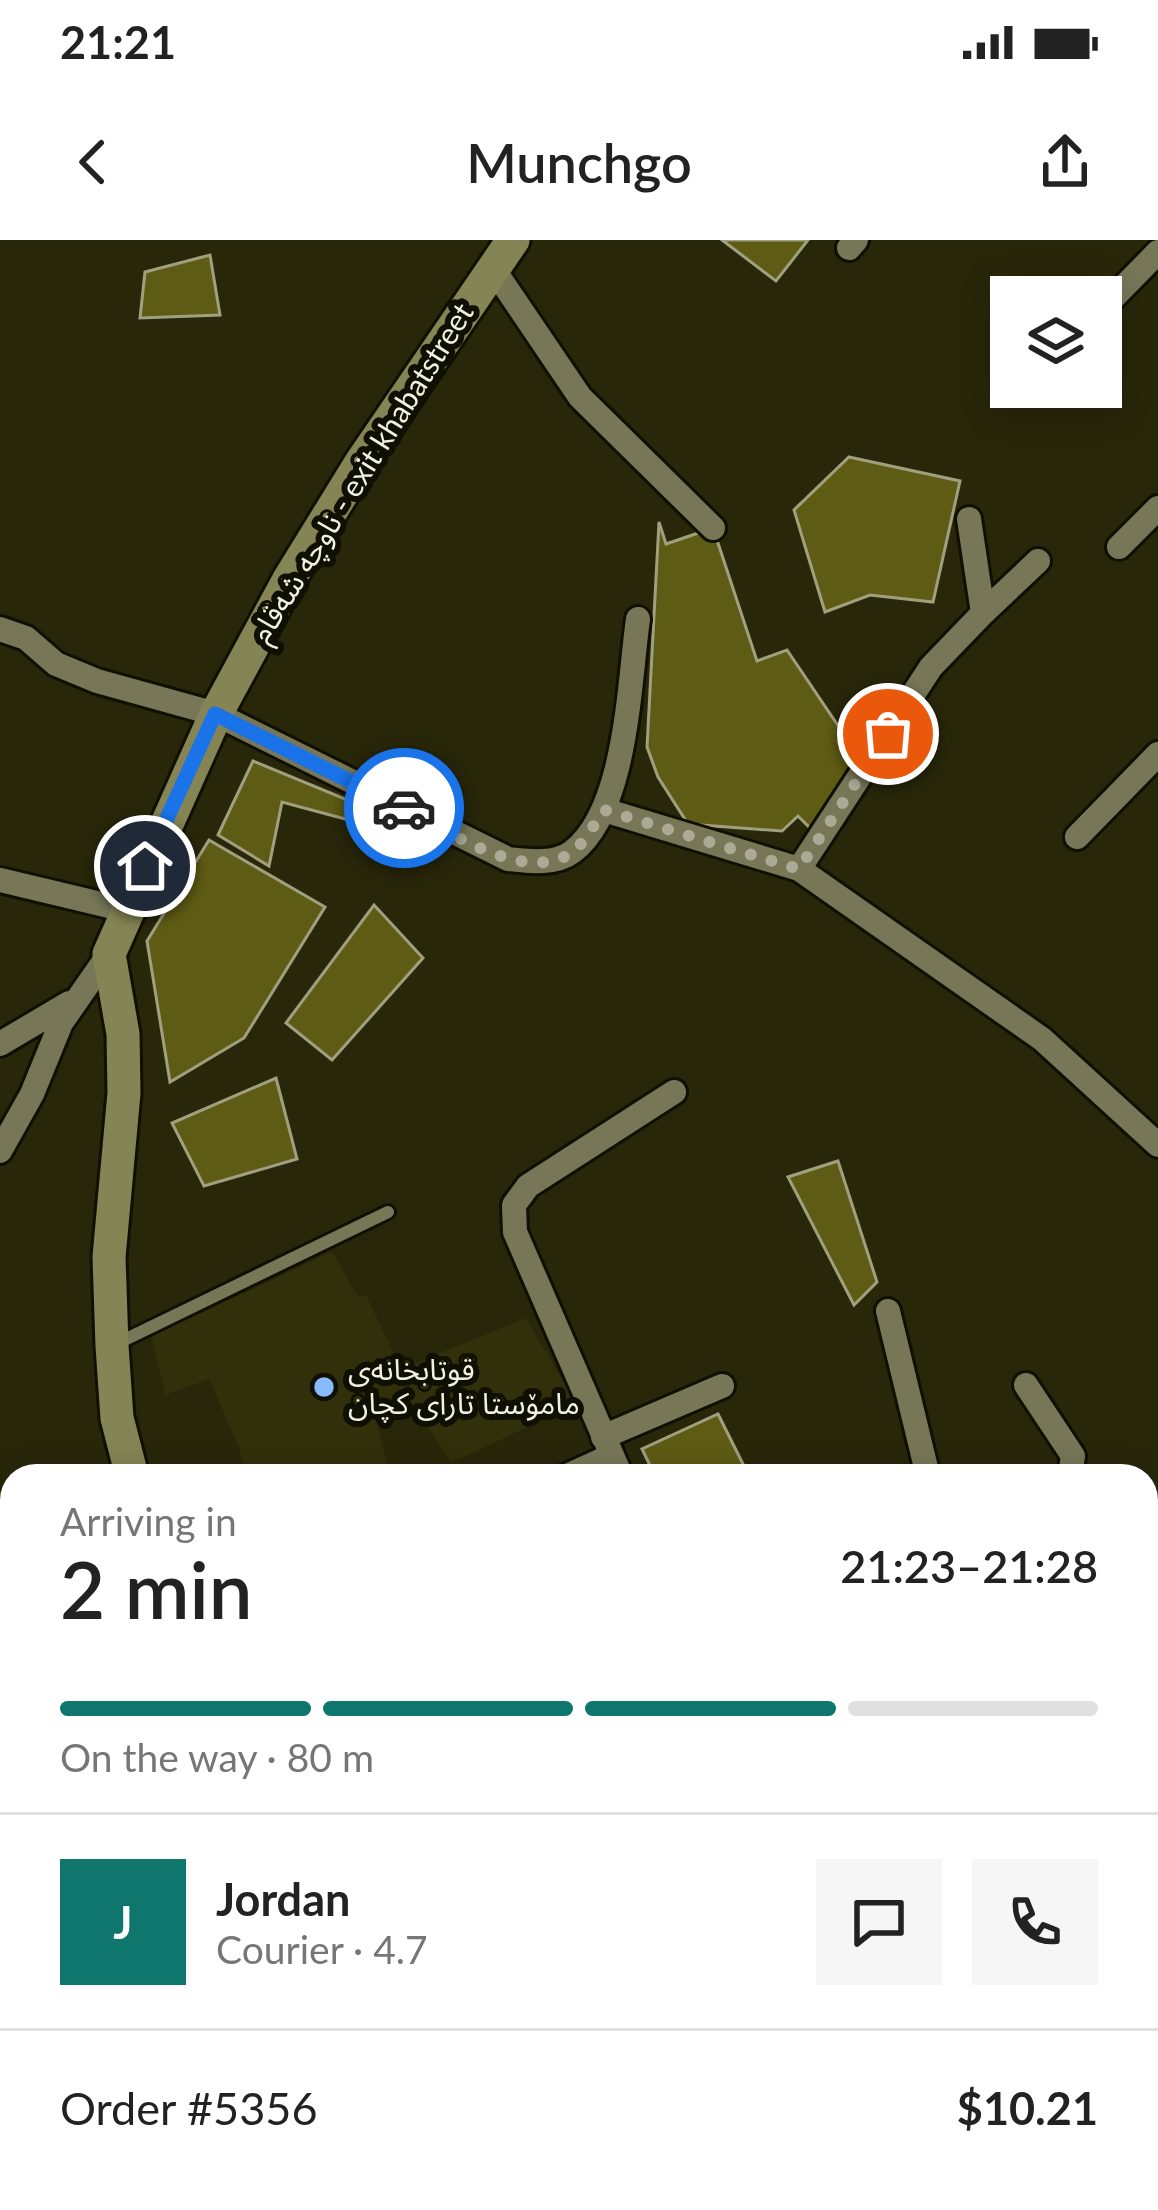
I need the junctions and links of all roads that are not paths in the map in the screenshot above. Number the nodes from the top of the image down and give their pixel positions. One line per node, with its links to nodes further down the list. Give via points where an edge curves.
1 (513, 240): 3 (street, ناوچە شەقام - exit khabatstreet)
2 (1158, 252): 4 (street)
3 (491, 267): 7 (street, via 580,397); 13 (street, ناوچە شەقام - exit khabatstreet, via 362,460)
4 (1122, 289)
5 (1158, 508): 8 (street)
6 (969, 519): 10 (street)
7 (713, 528)
8 (1119, 547)
9 (1038, 561): 10 (street)
10 (983, 613): 17 (street, via 931,668)
11 (638, 619): 15 (street)
12 (0, 628): 13 (street, via 97,681)
13 (215, 714): 15 (street, via 508,859 572,853); 19 (street, ناوچە شەقام - exit khabatstreet)
14 (1158, 754): 16 (street)
15 (604, 810): 17 (street)
16 (1077, 837)
17 (799, 869): 24 (street, via 1042,1040)
18 (0, 880): 19 (street)
19 (126, 910): 20 (street, ناوچە شەقام - exit khabatstreet)
20 (110, 954): 21 (street); 28 (street, ناوچە شەقام - exit khabatstreet, via 124,1093 110,1257)
21 (81, 994): 22 (street); 25 (street)
22 (0, 1044)
23 (674, 1092): 31 (street, via 528,1186 514,1205 515,1232)
24 (1158, 1144)
25 (0, 1151)
26 (388, 1212): 28 (lane)
27 (888, 1311): 33 (street)
28 (112, 1346): 32 (street, ناوچە شەقام - exit khabatstreet)
29 (1026, 1385): 34 (street)
30 (722, 1386): 31 (street)
31 (612, 1456)
32 (129, 1464)
33 (925, 1464)
34 (1072, 1464)

